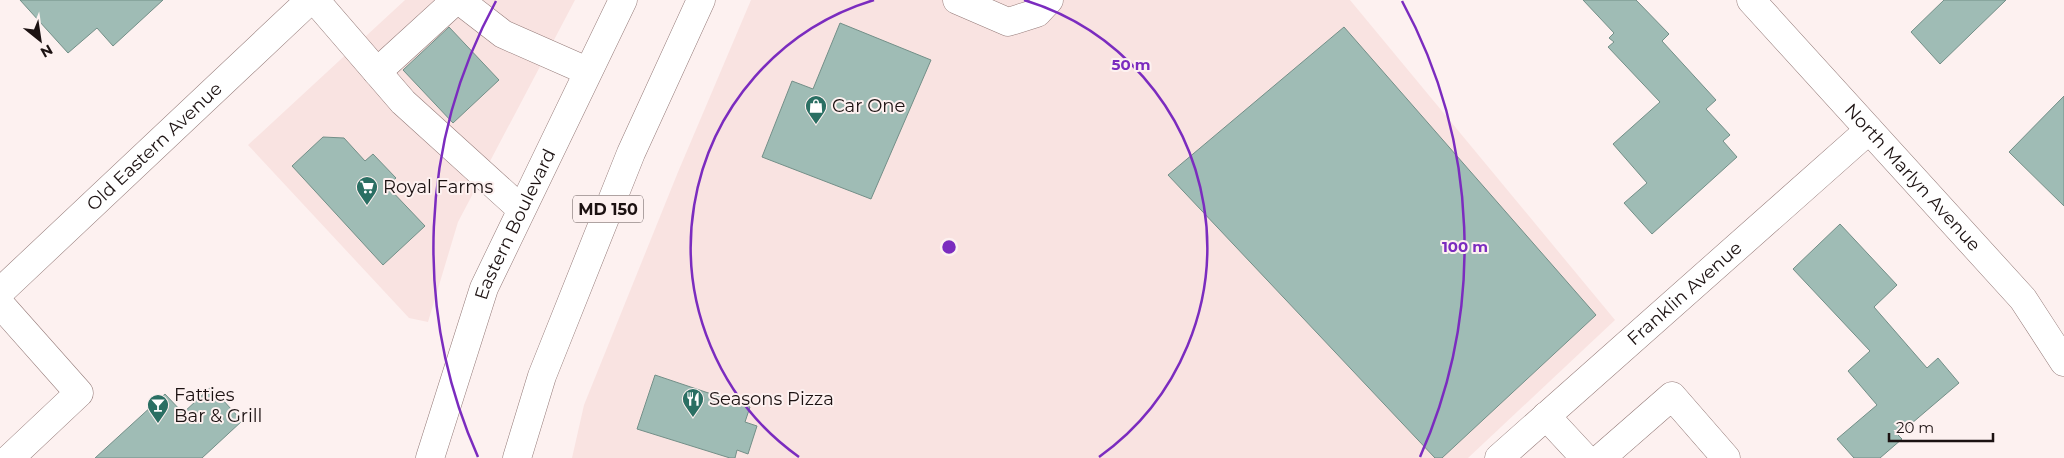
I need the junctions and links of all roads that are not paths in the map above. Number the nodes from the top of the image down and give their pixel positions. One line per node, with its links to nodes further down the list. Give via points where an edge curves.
1 (310, 0): 13 (street, Old Eastern Avenue)
2 (315, 0): 10 (street)
3 (457, 0): 9 (street, via 503,34); 10 (street)
4 (623, 0): 9 (street, Eastern Boulevard)
5 (701, 0): 19 (street, MD 150, via 631,152 542,376)
6 (957, 0): 7 (street, via 1008,22 1037,13)
7 (1049, 0)
8 (1751, 0): 11 (street, North Marlyn Avenue)
9 (587, 71): 12 (street, Eastern Boulevard)
10 (377, 72): 12 (street, via 403,102)
11 (1869, 130): 15 (street, North Marlyn Avenue, via 2023,299); 16 (street, Franklin Avenue)
12 (521, 209): 18 (street, Eastern Boulevard, via 484,288)
13 (0, 292)
14 (0, 304): 17 (street, via 79,393)
15 (2063, 357)
16 (1546, 416): 20 (street, Franklin Avenue); 21 (street)
17 (10, 458)
18 (430, 458)
19 (517, 458)
20 (1499, 458)
21 (1585, 458)
22 (1601, 458): 23 (street, via 1672,396)
23 (1726, 458)

